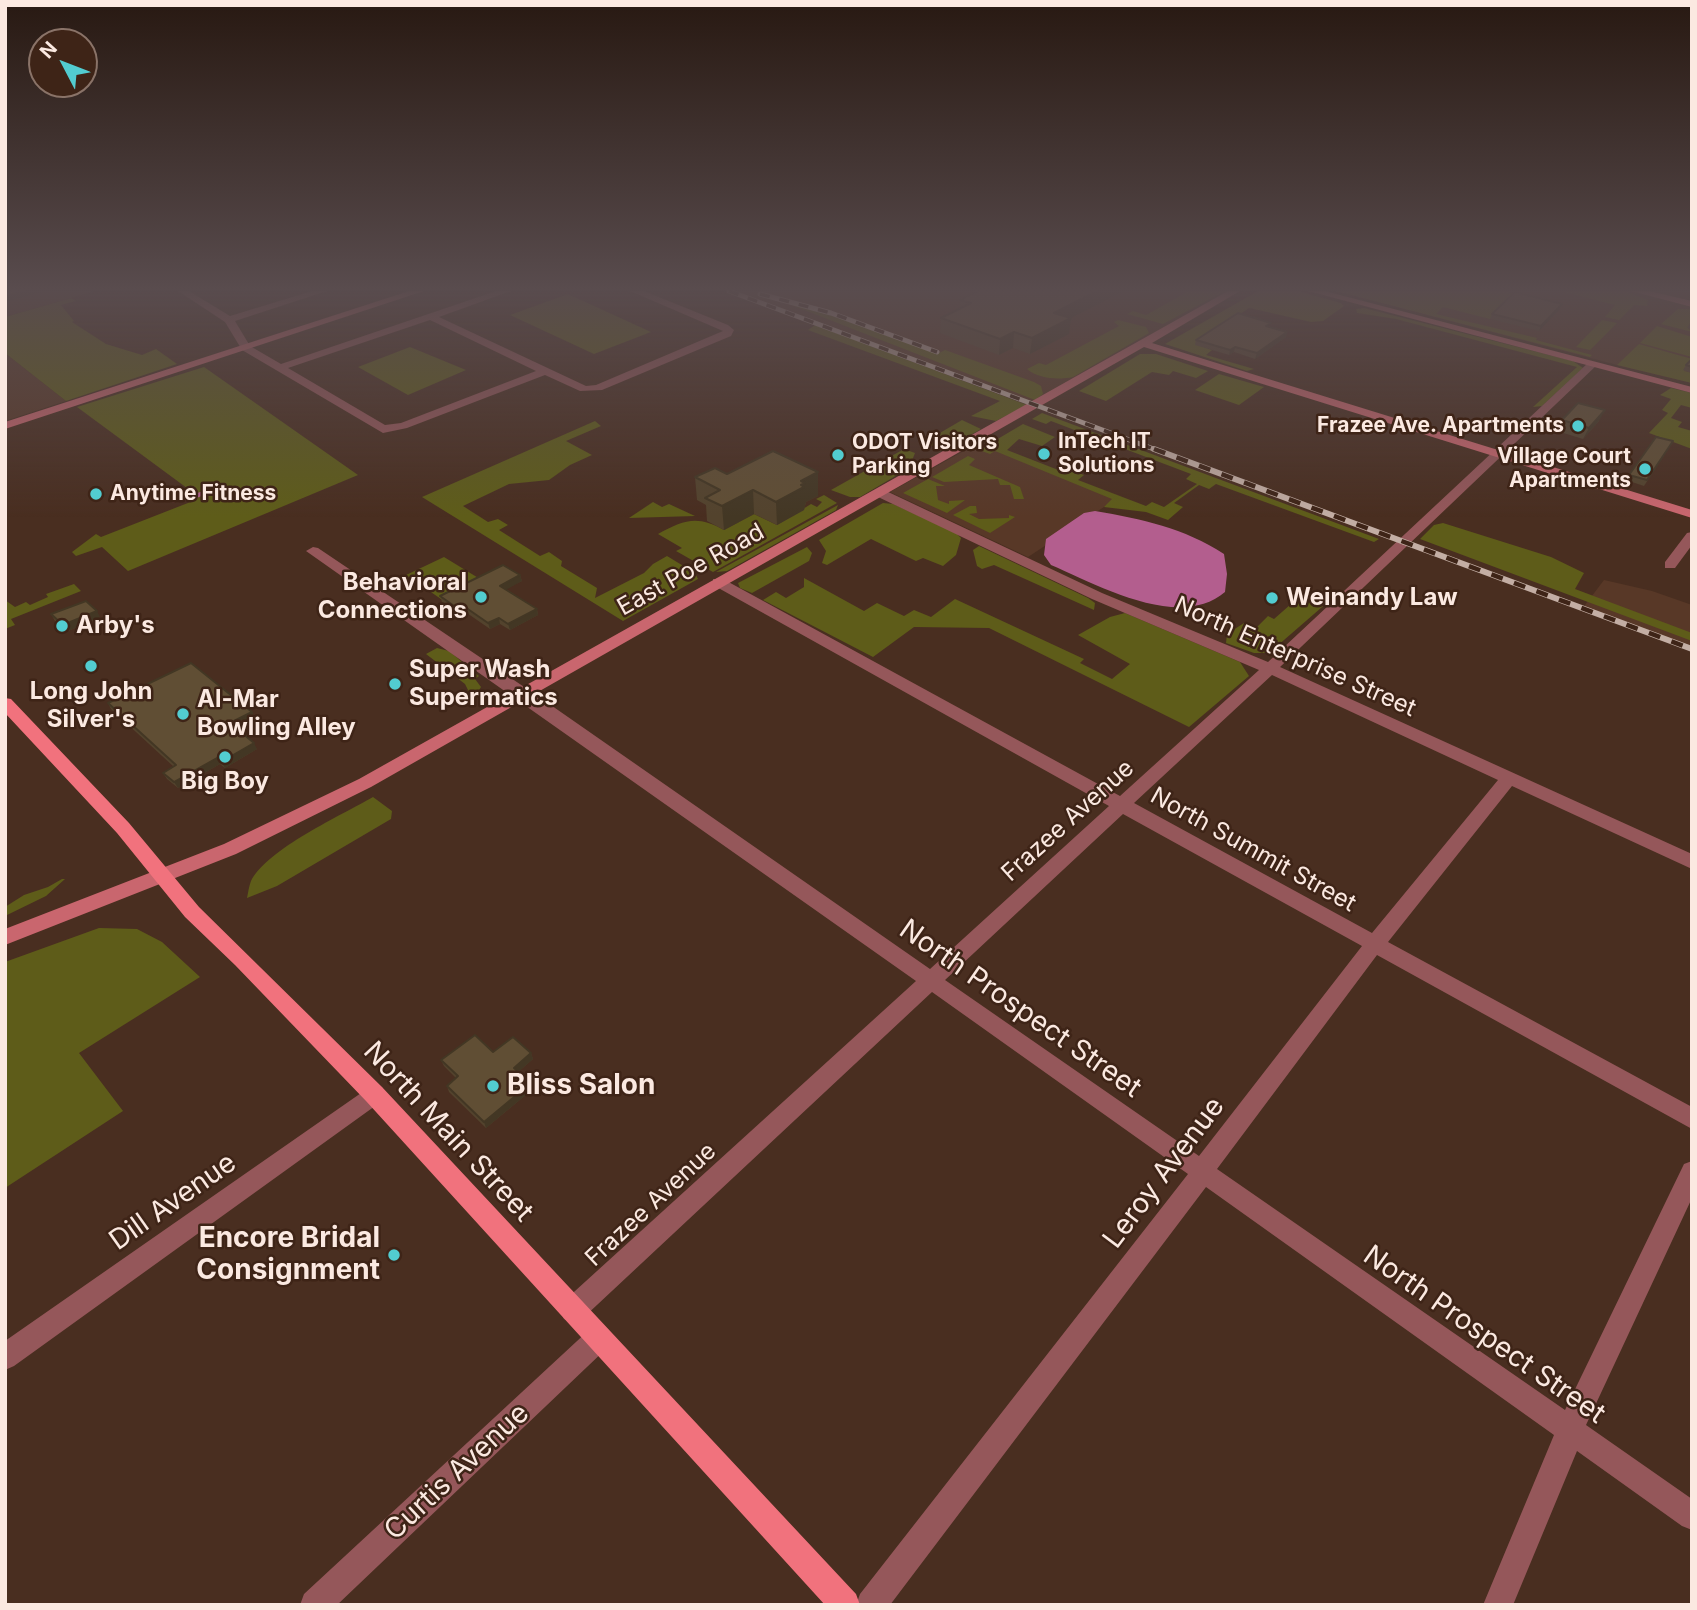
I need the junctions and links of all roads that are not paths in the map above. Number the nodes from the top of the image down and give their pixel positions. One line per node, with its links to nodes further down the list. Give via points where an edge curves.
1 (190, 366): 13 (street)
2 (276, 366): 10 (street)
3 (285, 366): 10 (street)
4 (535, 366): 11 (street)
5 (650, 366): 11 (street, via 598,388 584,389)
6 (1102, 366): 15 (street, East Poe Road)
7 (1216, 366): 14 (street)
8 (1591, 366): 14 (street, Frazee Avenue)
9 (1601, 366): 12 (street)
10 (279, 368): 11 (street, via 383,429 402,426)
11 (545, 371)
12 (1692, 390)
13 (5, 426)
14 (1496, 453): 16 (street); 21 (street, Frazee Avenue)
15 (880, 493): 20 (street, East Poe Road); 21 (street, North Enterprise Street, via 1097,596)
16 (1692, 514)
17 (1692, 536): 19 (street)
18 (313, 551): 22 (street, North Prospect Street)
19 (1670, 565)
20 (718, 582): 22 (street, East Poe Road); 25 (street, North Summit Street)
21 (1269, 669): 24 (street, North Enterprise Street); 25 (street, Frazee Avenue)
22 (522, 694): 27 (street, East Poe Road, via 365,783 230,849); 30 (street, North Prospect Street)
23 (5, 703): 27 (main road, North Main Street)
24 (1508, 779): 26 (street, North Enterprise Street); 29 (street, Leroy Avenue)
25 (1122, 805): 29 (street, North Summit Street); 30 (street, Frazee Avenue)
26 (1692, 862)
27 (163, 874): 28 (street, East Poe Road); 31 (main road, North Main Street, via 192,912)
28 (5, 937)
29 (1374, 945): 32 (street, North Summit Street); 33 (street, Leroy Avenue)
30 (930, 980): 33 (street, North Prospect Street); 35 (street, Frazee Avenue)
31 (374, 1094): 35 (main road, North Main Street); 37 (street, Dill Avenue)
32 (1692, 1119)
33 (1201, 1171): 38 (street, North Prospect Street); 42 (street, Leroy Avenue, via 1194,1187)
34 (1692, 1172): 38 (street)
35 (573, 1310): 36 (main road, North Main Street)
36 (598, 1338): 40 (street, Curtis Avenue); 41 (main road, North Main Street)
37 (5, 1357)
38 (1570, 1429): 39 (street, North Prospect Street); 43 (street)
39 (1692, 1516)
40 (315, 1605)
41 (845, 1605)
42 (871, 1605)
43 (1498, 1605)

